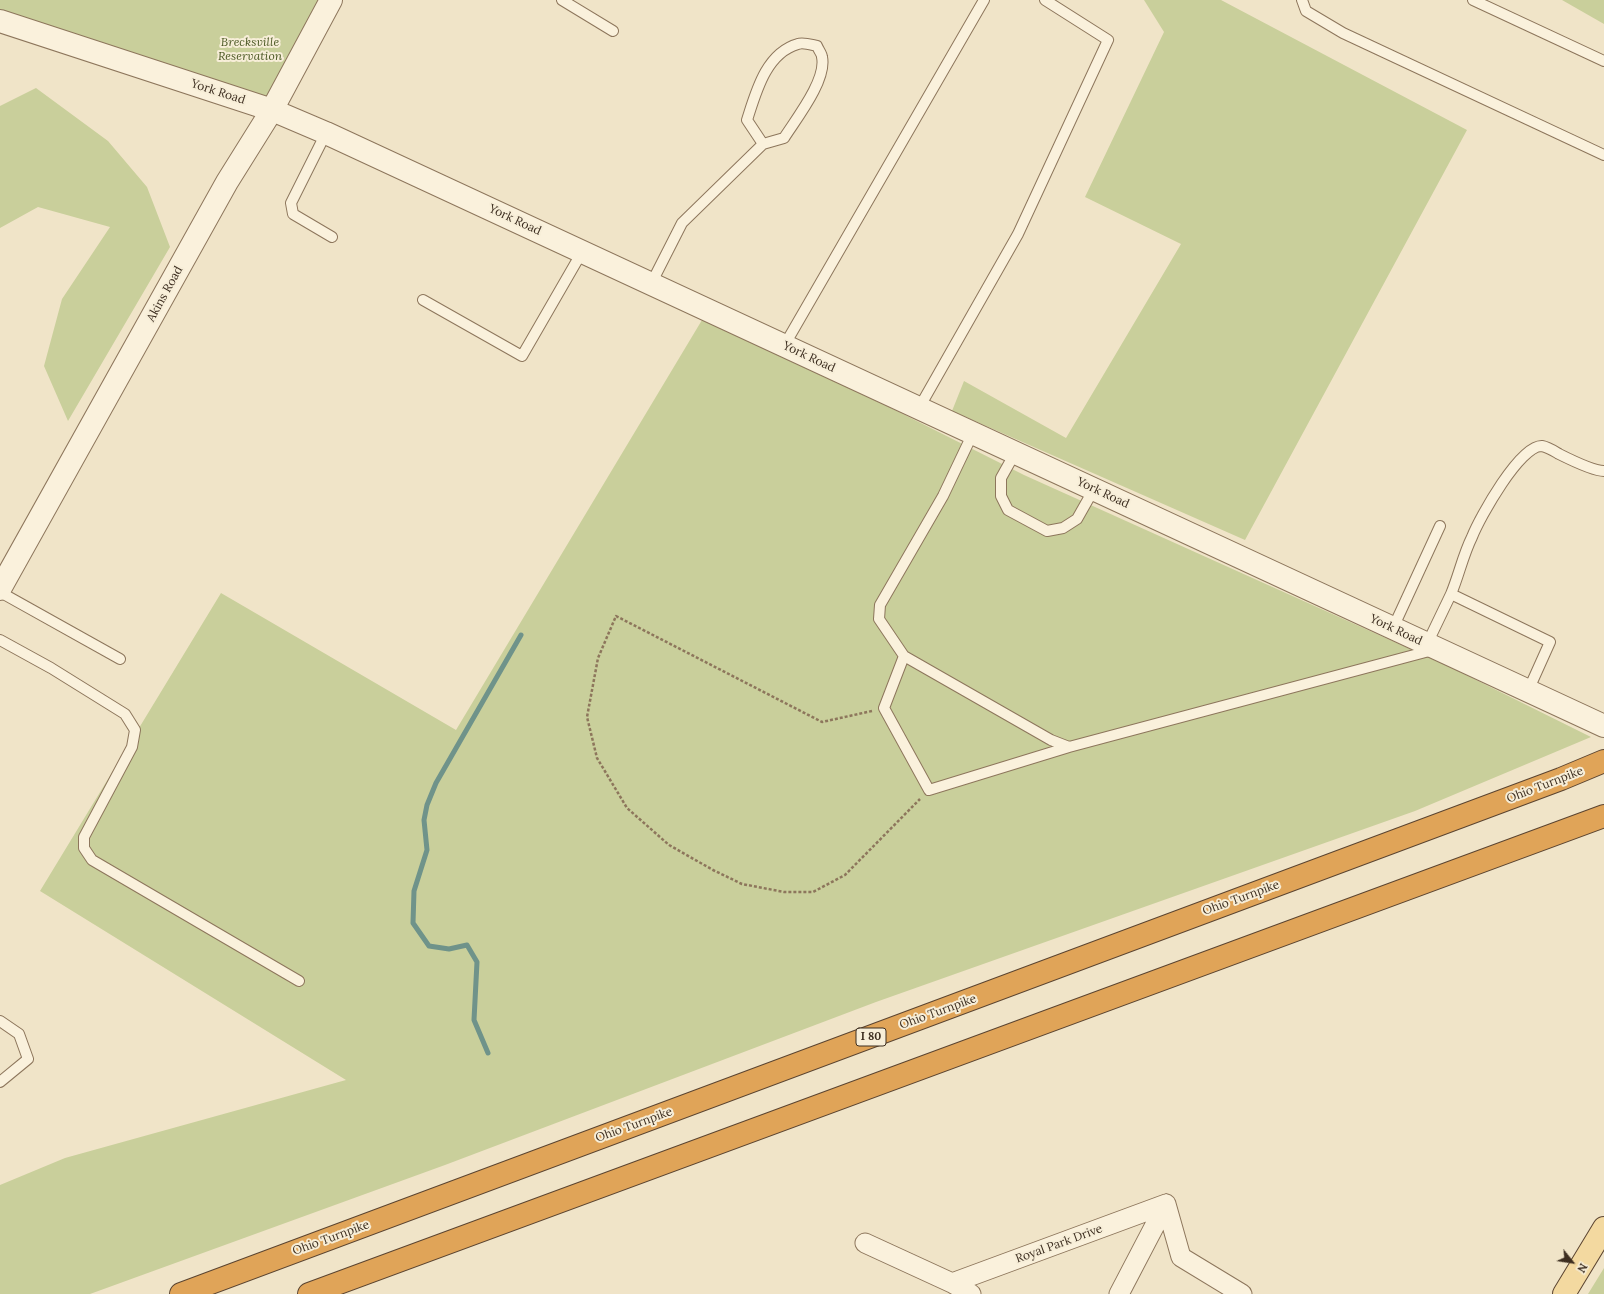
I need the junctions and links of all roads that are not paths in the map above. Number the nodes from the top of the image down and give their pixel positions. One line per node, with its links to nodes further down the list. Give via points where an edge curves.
1 (331, 0): 10 (street, Akins Road)
2 (562, 0): 8 (lane)
3 (984, 0): 18 (lane)
4 (1045, 0): 19 (lane, via 1108,40 1018,234)
5 (1302, 0): 13 (lane, via 1306,11 1343,32)
6 (1479, 1): 9 (lane)
7 (0, 21): 10 (street, York Road)
8 (613, 31)
9 (1604, 61)
10 (272, 110): 11 (street, York Road); 25 (street, Akins Road, via 227,182)
11 (326, 133): 14 (lane, via 291,203 293,214); 15 (street, York Road)
12 (763, 144): 12 (lane, via 784,138 814,88 820,77 822,57 817,46 799,43 780,54 760,80 747,120); 16 (lane, via 682,223)
13 (1604, 155)
14 (332, 237)
15 (582, 252): 16 (street, York Road); 17 (lane, via 522,356)
16 (651, 284): 18 (street, York Road)
17 (423, 300)
18 (784, 346): 19 (street, York Road)
19 (919, 408): 20 (street, York Road)
20 (973, 433): 21 (street, York Road); 30 (lane, via 943,496 880,605 879,619)
21 (1015, 452): 23 (street, York Road); 23 (lane, via 1001,478 1001,496 1008,510 1047,531 1063,528 1076,519)
22 (1604, 471): 26 (lane, via 1564,457 1544,446 1535,446 1527,451 1516,462 1484,513 1465,554)
23 (1094, 489): 27 (street, York Road)
24 (1440, 526): 27 (lane)
25 (0, 591): 31 (lane)
26 (1451, 594): 29 (lane); 32 (lane, via 1550,642)
27 (1393, 628): 29 (street, York Road)
28 (0, 640): 37 (lane, via 125,714 135,730 132,747 84,837 84,848 92,860)
29 (1433, 647): 32 (street, York Road); 34 (lane)
30 (904, 656): 34 (lane, via 1051,740); 34 (lane, via 884,708 929,790)
31 (120, 659)
32 (1528, 691): 33 (street, York Road)
33 (1604, 726)
34 (1069, 747)
35 (1604, 761): 44 (highway, Ohio Turnpike / I 80)
36 (1604, 816): 45 (highway)
37 (299, 981)
38 (0, 1021): 39 (lane, via 19,1034 28,1059)
39 (0, 1082)
40 (1166, 1204): 43 (street, Royal Park Drive); 47 (street); 48 (street, via 1181,1257)
41 (1604, 1228): 49 (main road)
42 (865, 1243): 43 (street)
43 (952, 1283): 46 (street)
44 (181, 1294)
45 (309, 1294)
46 (971, 1294)
47 (1119, 1294)
48 (1242, 1294)
49 (1564, 1294)

